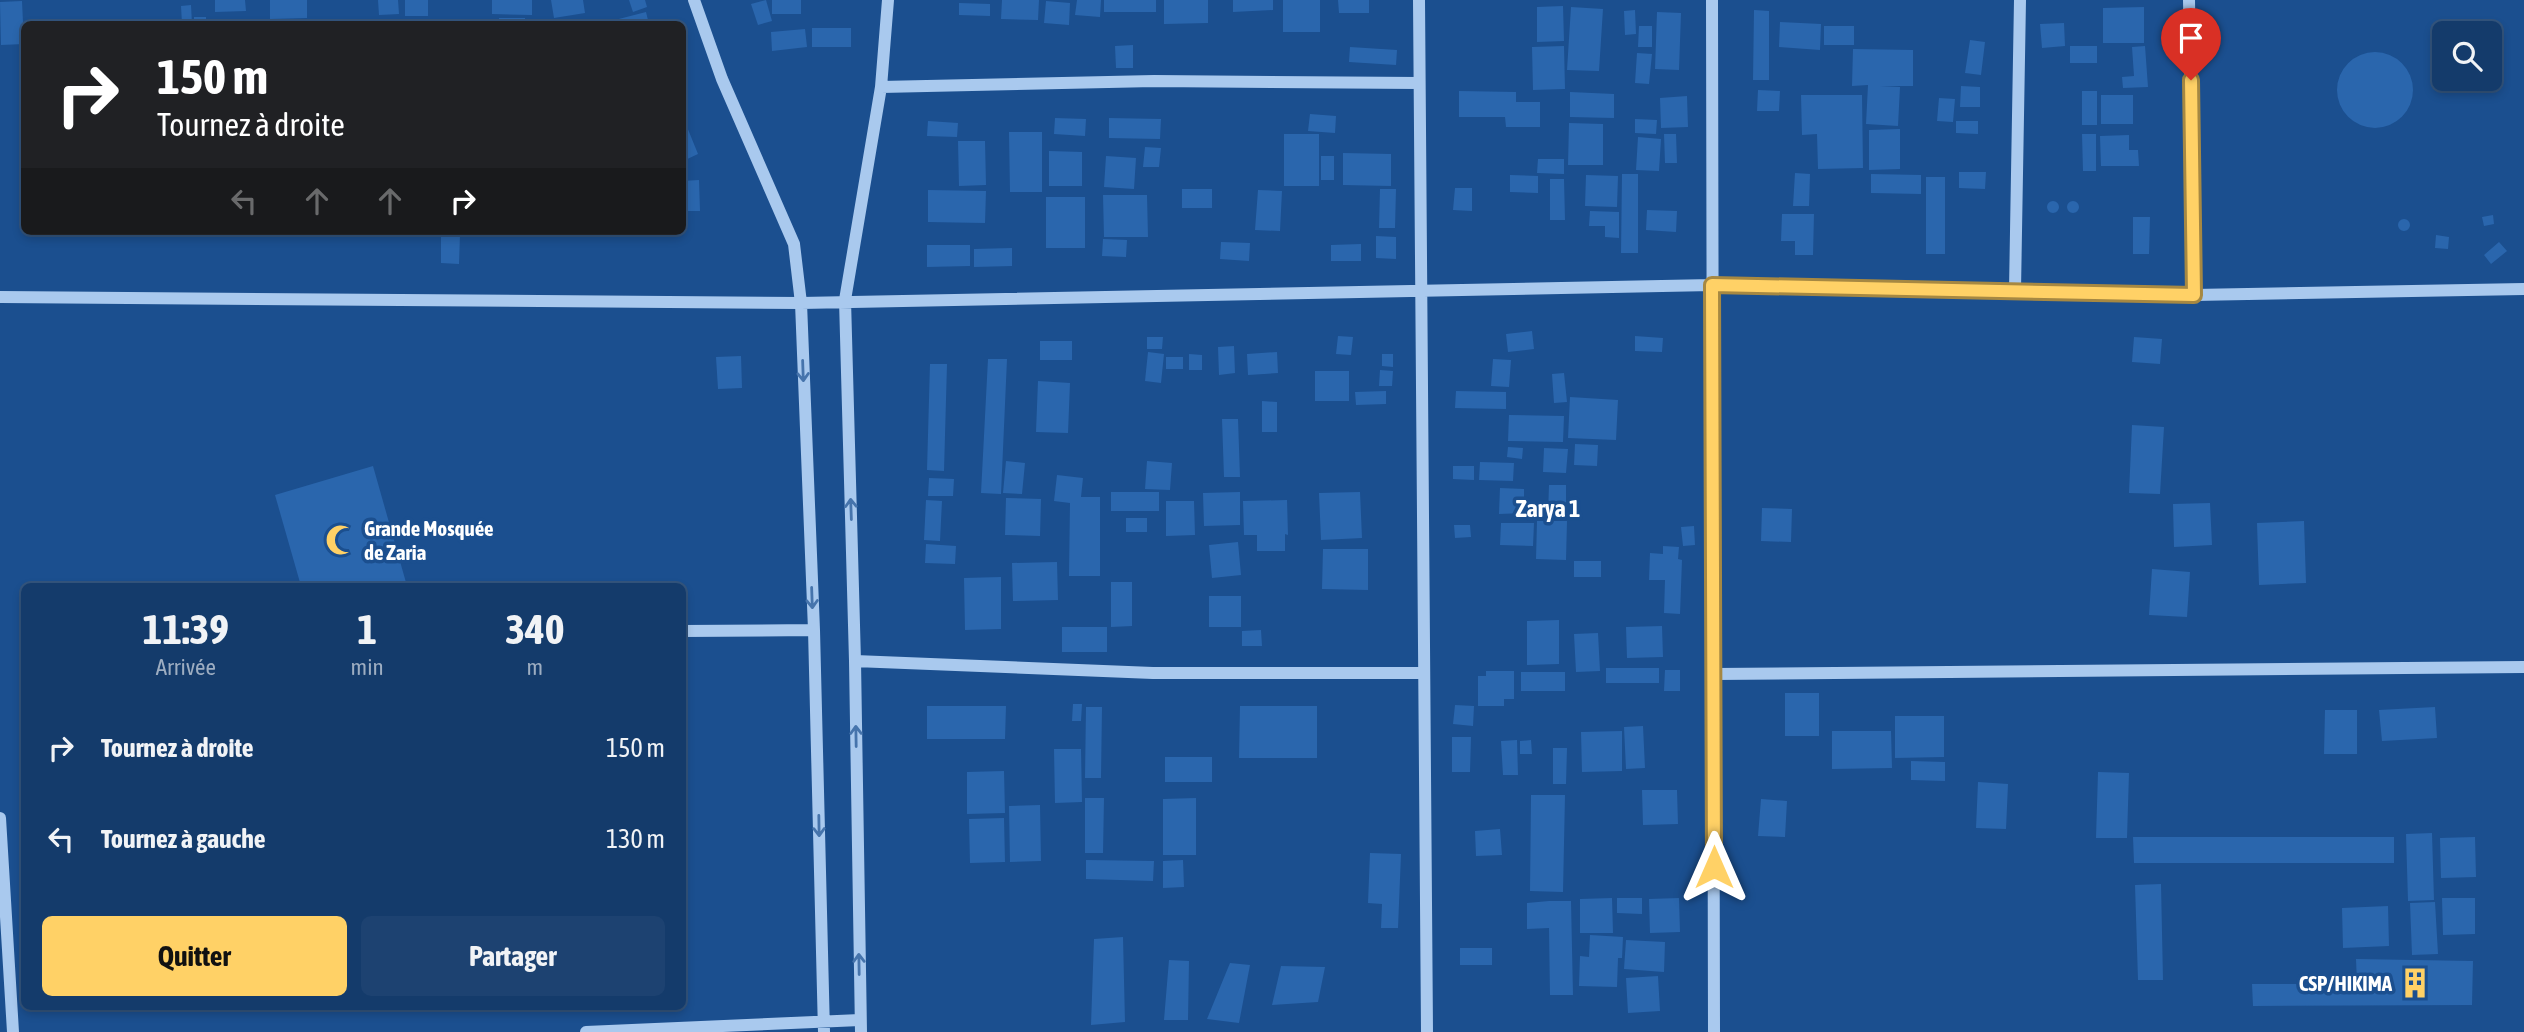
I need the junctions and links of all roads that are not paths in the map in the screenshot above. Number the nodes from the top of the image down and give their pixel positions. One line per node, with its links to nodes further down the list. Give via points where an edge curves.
1 (694, 0): 16 (street, via 722,79 794,244)
2 (888, 0): 8 (street)
3 (1419, 0): 7 (street)
4 (1712, 0): 9 (street)
5 (2021, 0): 12 (street)
6 (2189, 0): 13 (street)
7 (1419, 83): 8 (street, via 1154,81); 11 (street)
8 (881, 87): 15 (street)
9 (1712, 285): 11 (street); 12 (street); 22 (street)
10 (2524, 289): 13 (street)
11 (1421, 290): 15 (street); 21 (street)
12 (2015, 290): 13 (street)
13 (2194, 295)
14 (0, 297): 16 (street)
15 (845, 300): 16 (street); 19 (street, one-way to 15)
16 (801, 303): 17 (street, one-way to 17)
17 (814, 630): 18 (street); 25 (street, one-way to 25)
18 (686, 631)
19 (855, 661): 21 (street, via 1153,673); 24 (street, one-way to 19)
20 (2524, 667): 22 (street)
21 (1424, 673): 28 (street)
22 (1714, 674): 29 (street)
23 (0, 818): 26 (street)
24 (860, 1026): 25 (street)
25 (824, 1027): 27 (street)
26 (13, 1032)
27 (586, 1032)
28 (1427, 1032)
29 (1714, 1032)

